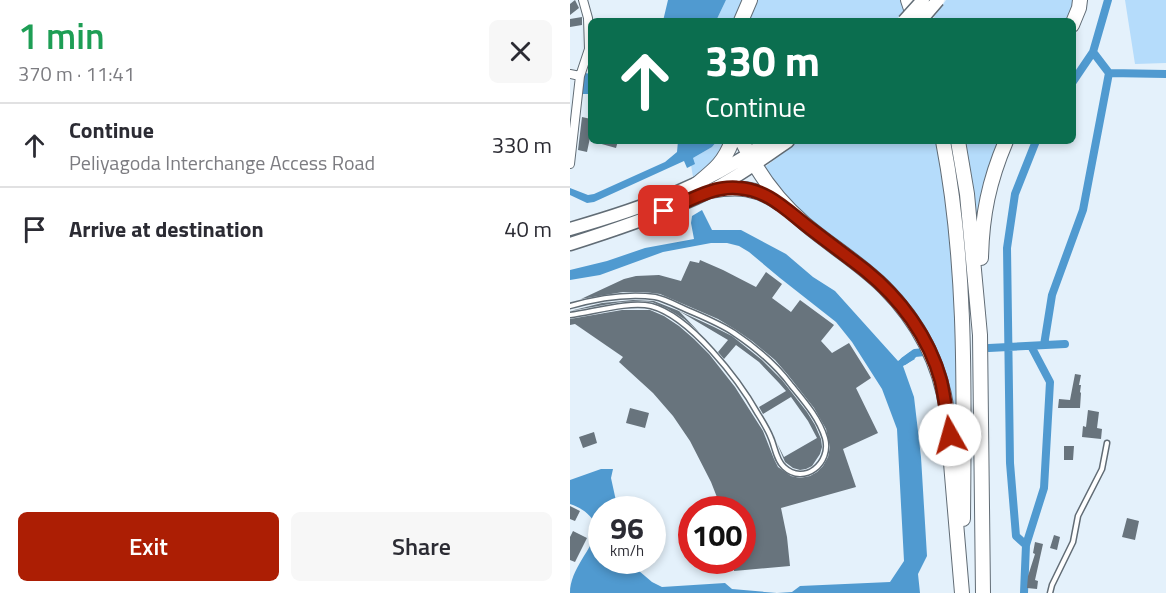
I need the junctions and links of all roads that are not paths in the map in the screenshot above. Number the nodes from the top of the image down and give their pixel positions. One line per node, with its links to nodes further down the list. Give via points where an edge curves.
1 (583, 0): 7 (street)
2 (750, 0): 8 (highway)
3 (908, 0): 10 (highway)
4 (924, 0): 9 (highway, bridge); 12 (highway)
5 (938, 0): 11 (highway, bridge)
6 (1080, 0): 13 (highway)
7 (588, 18)
8 (742, 18)
9 (907, 18)
10 (914, 18)
11 (923, 18)
12 (931, 18)
13 (1074, 18)
14 (588, 52): 16 (street)
15 (570, 74): 16 (street)
16 (580, 76): 25 (street)
17 (731, 144): 26 (highway)
18 (744, 144): 24 (highway)
19 (765, 144): 24 (highway)
20 (782, 144): 24 (highway)
21 (944, 144): 34 (highway, via 959,257 963,333)
22 (959, 144): 32 (highway)
23 (1005, 144): 32 (highway, via 995,167 981,236)
24 (752, 159): 26 (highway); 27 (highway)
25 (570, 164)
26 (703, 188): 27 (highway, via 755,190); 28 (highway); 29 (highway, via 675,207)
27 (790, 210): 34 (highway, via 883,286 924,340 947,412)
28 (570, 229)
29 (570, 244)
30 (570, 306): 31 (lane, via 613,296 659,298 733,332 766,358 811,410 825,439 823,462 803,474 783,467 761,418 736,380 678,318 652,306 638,305)
31 (570, 315)
32 (981, 335): 35 (highway)
33 (1107, 443): 36 (lane, via 1102,469 1078,516 1073,542)
34 (962, 593)
35 (982, 593)
36 (1050, 593)

